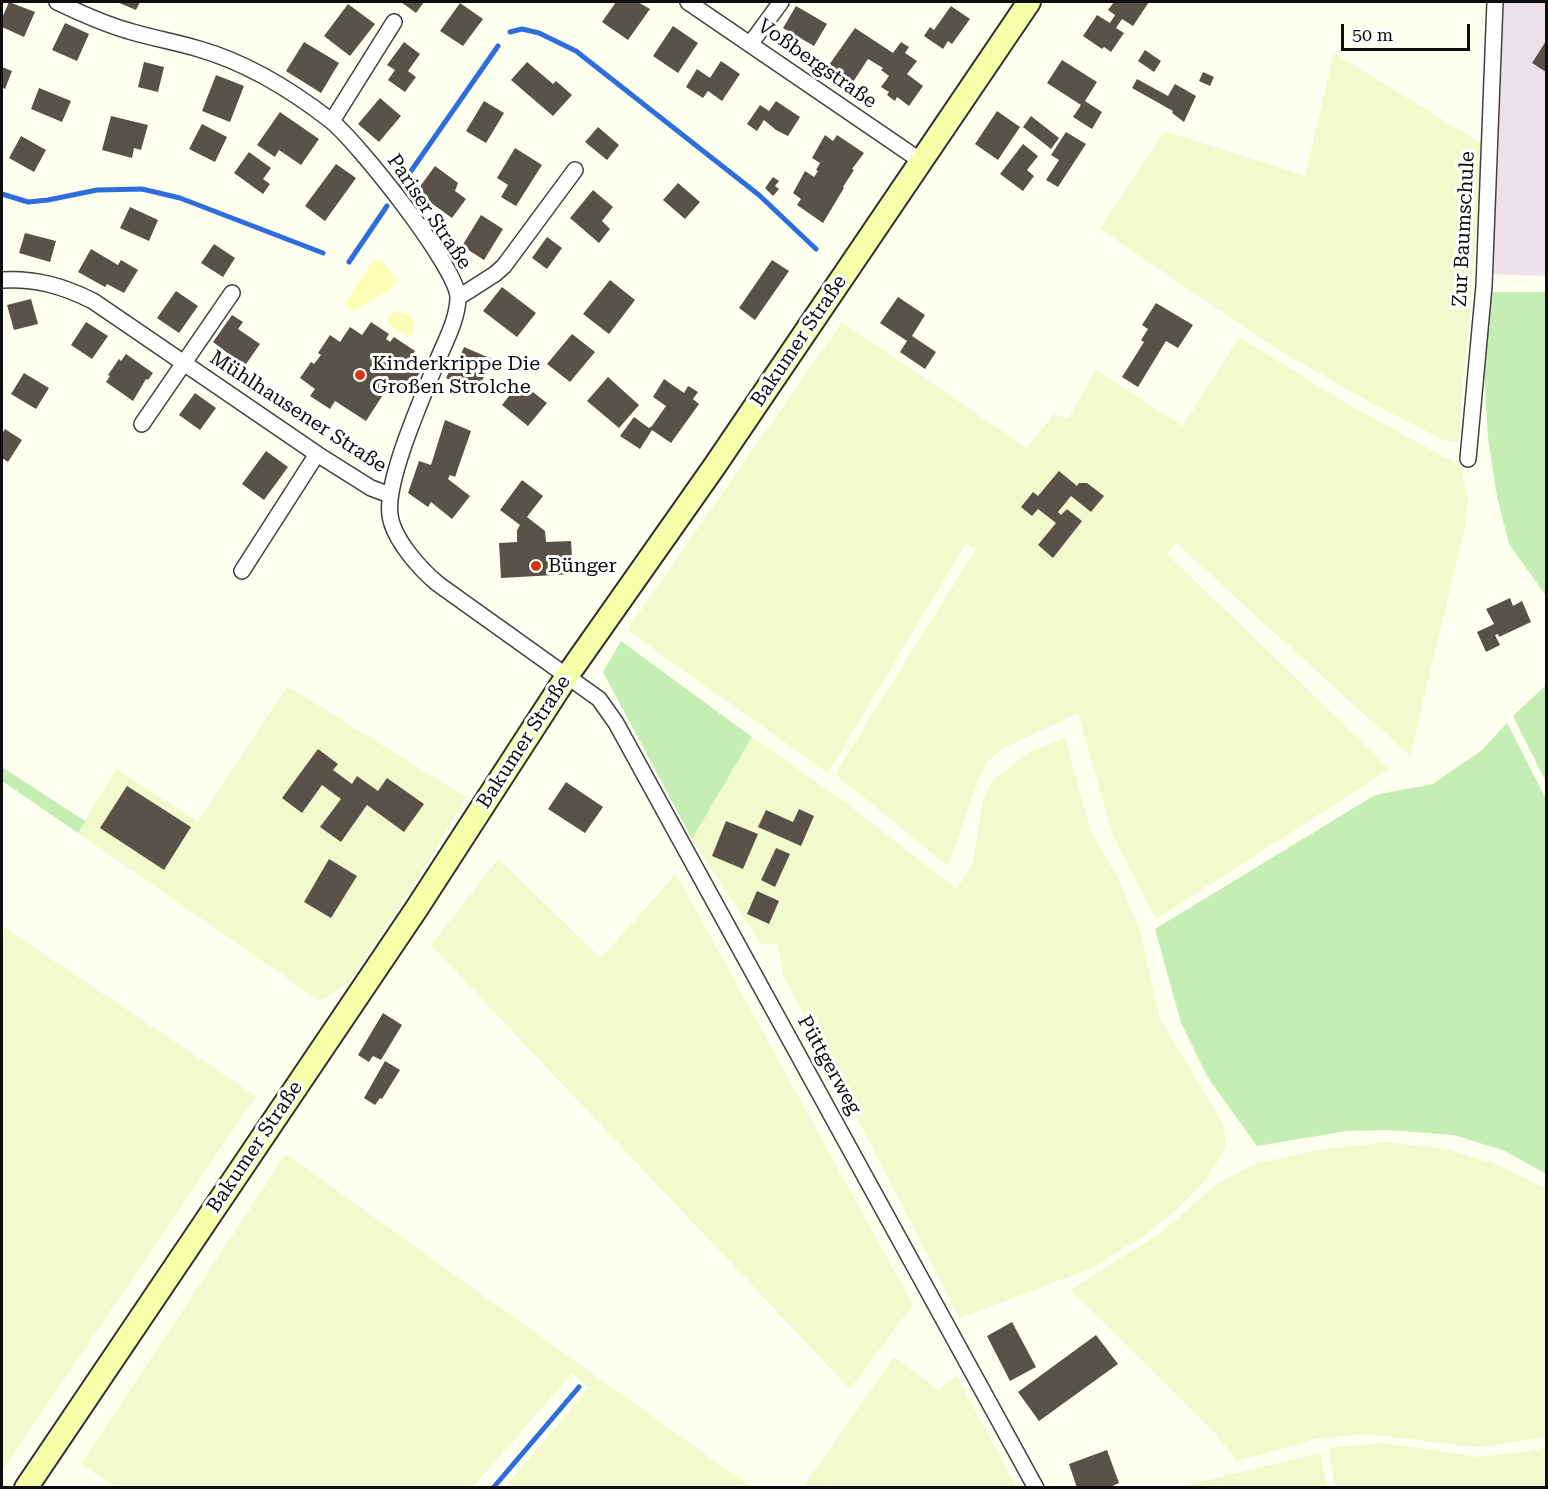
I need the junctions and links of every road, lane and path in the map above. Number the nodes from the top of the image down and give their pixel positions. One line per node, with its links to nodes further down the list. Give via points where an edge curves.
1 (57, 2): 8 (street, Pariser Straße, via 128,31 200,49 246,66 281,84)
2 (688, 2): 7 (street, Voßbergstraße)
3 (781, 2): 7 (street)
4 (1029, 2): 9 (main road, Bakumer Straße)
5 (1495, 2): 17 (street, Zur Baumschule, via 1484,286)
6 (393, 22): 8 (street)
7 (751, 43): 9 (street, Voßbergstraße)
8 (332, 121): 13 (street, Pariser Straße, via 387,182 447,270)
9 (921, 161): 20 (main road, Bakumer Straße)
10 (575, 170): 13 (street, via 504,266)
11 (2, 280): 14 (street, Mühlhausener Straße, via 68,289 93,301)
12 (232, 293): 14 (street, Mühlhausener Straße)
13 (459, 297): 18 (street, Pariser Straße, via 454,322 422,399)
14 (184, 363): 15 (street, Mühlhausener Straße); 16 (street, Mühlhausener Straße)
15 (142, 424)
16 (317, 454): 18 (street, Mühlhausener Straße, via 371,488); 19 (street)
17 (1468, 459)
18 (390, 495): 20 (street, Pariser Straße, via 390,516 402,543 422,570)
19 (242, 571)
20 (567, 676): 21 (main road, Bakumer Straße, via 417,908); 22 (street, Püttgerweg, via 600,699 616,723)
21 (26, 1488)
22 (1036, 1488)

